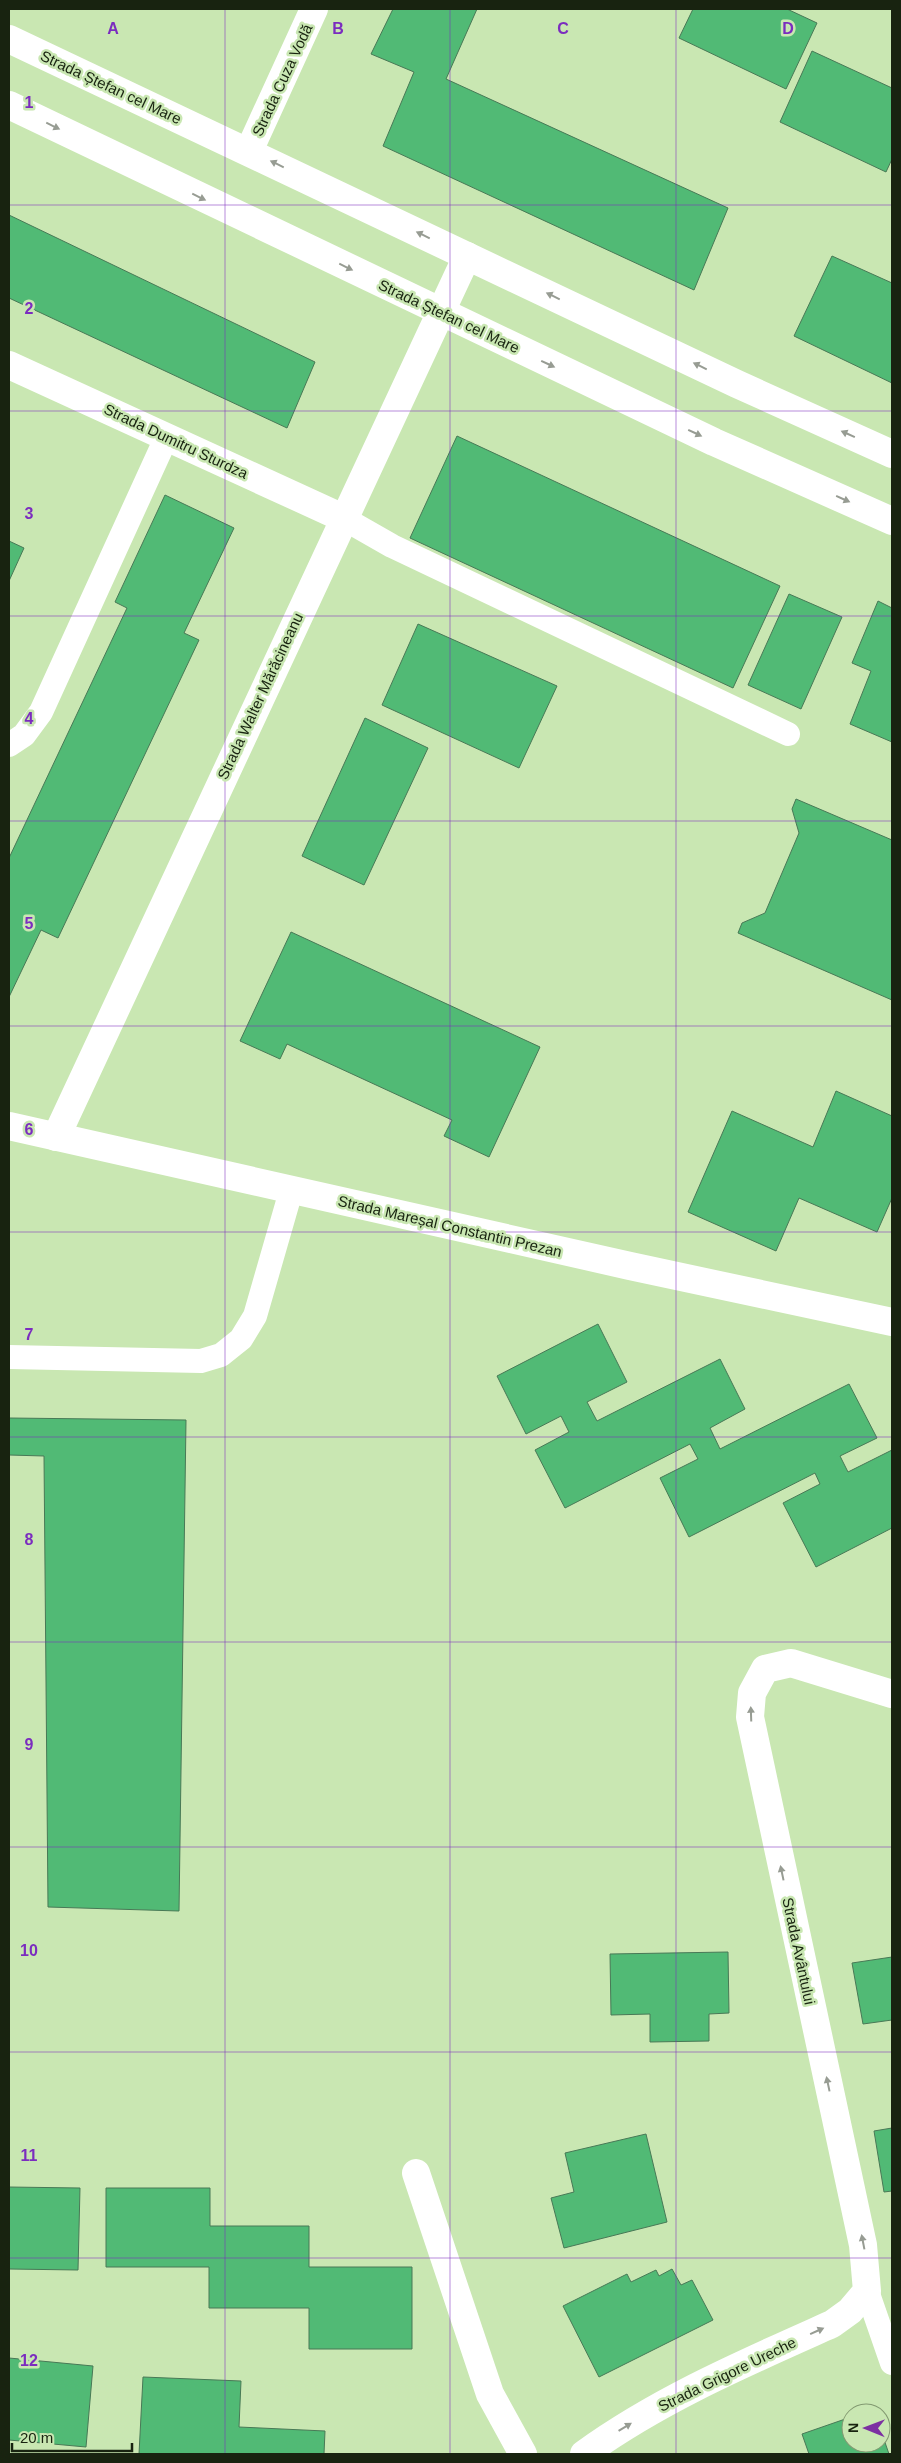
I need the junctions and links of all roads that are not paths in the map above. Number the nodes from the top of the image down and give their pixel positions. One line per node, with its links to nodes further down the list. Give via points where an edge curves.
1 (314, 9): 4 (street, Strada Cuza Vodă)
2 (9, 39): 4 (street, Strada Ștefan cel Mare)
3 (9, 105): 6 (street, Strada Ștefan cel Mare, one-way to 6)
4 (249, 151): 5 (street, Strada Ștefan cel Mare, one-way to 4)
5 (467, 256): 6 (street, Strada Walter Mărăcineanu); 9 (street, Strada Ștefan cel Mare, one-way to 5)
6 (441, 313): 10 (street, Strada Walter Mărăcineanu); 11 (street, Strada Ștefan cel Mare, one-way to 11, via 714,442)
7 (9, 365): 8 (street, Strada Dumitru Sturdza)
8 (167, 436): 10 (street, Strada Dumitru Sturdza); 13 (lane, via 41,712 24,735)
9 (892, 454)
10 (343, 518): 12 (lane, via 392,546); 15 (street, Strada Walter Mărăcineanu)
11 (892, 521)
12 (788, 734)
13 (9, 745)
14 (9, 1126): 15 (street, Strada Mareșal Constantin Prezan)
15 (56, 1137): 16 (street, Strada Mareșal Constantin Prezan)
16 (291, 1190): 17 (street, Strada Mareșal Constantin Prezan); 18 (lane, via 255,1316 241,1339 221,1355 201,1361)
17 (892, 1322)
18 (9, 1358)
19 (892, 1694): 21 (street, Strada Avântului, one-way to 19, via 864,2246 750,1717 752,1693 765,1669 791,1663)
20 (416, 2173): 23 (street, via 490,2394)
21 (867, 2291): 22 (lane, Strada Avântului); 24 (street, Strada Grigore Ureche, one-way to 21, via 679,2395 832,2324 850,2311)
22 (892, 2363)
23 (523, 2454)
24 (584, 2454)

